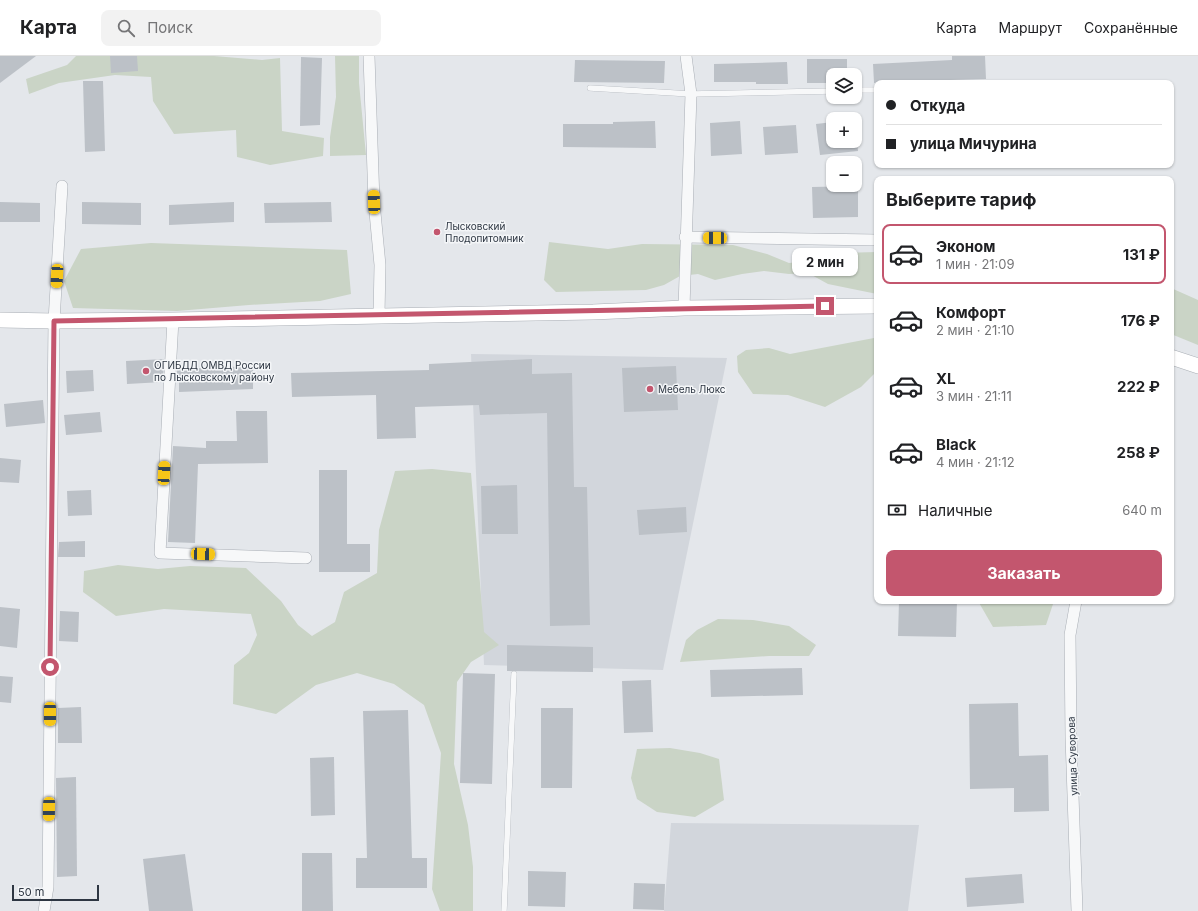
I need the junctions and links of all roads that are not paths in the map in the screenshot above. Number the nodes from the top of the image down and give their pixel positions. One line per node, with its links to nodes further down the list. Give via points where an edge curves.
1 (369, 56): 13 (street, via 374,202 380,265)
2 (686, 56): 7 (street)
3 (590, 88): 7 (lane)
4 (862, 90): 5 (lane)
5 (874, 90)
6 (826, 91): 7 (lane)
7 (691, 94): 9 (street)
8 (62, 186): 16 (street)
9 (685, 237): 10 (street); 12 (street)
10 (874, 240)
11 (874, 306): 12 (main road)
12 (684, 308): 13 (main road)
13 (379, 315): 15 (main road)
14 (0, 320): 16 (main road)
15 (173, 320): 16 (main road); 19 (street, via 160,553)
16 (54, 321): 22 (street, via 48,887)
17 (1174, 358): 18 (main road)
18 (1198, 366)
19 (306, 558)
20 (1075, 604): 24 (street, улица Суворова, via 1070,635)
21 (514, 674): 23 (lane)
22 (44, 911)
23 (504, 911)
24 (1077, 911)

